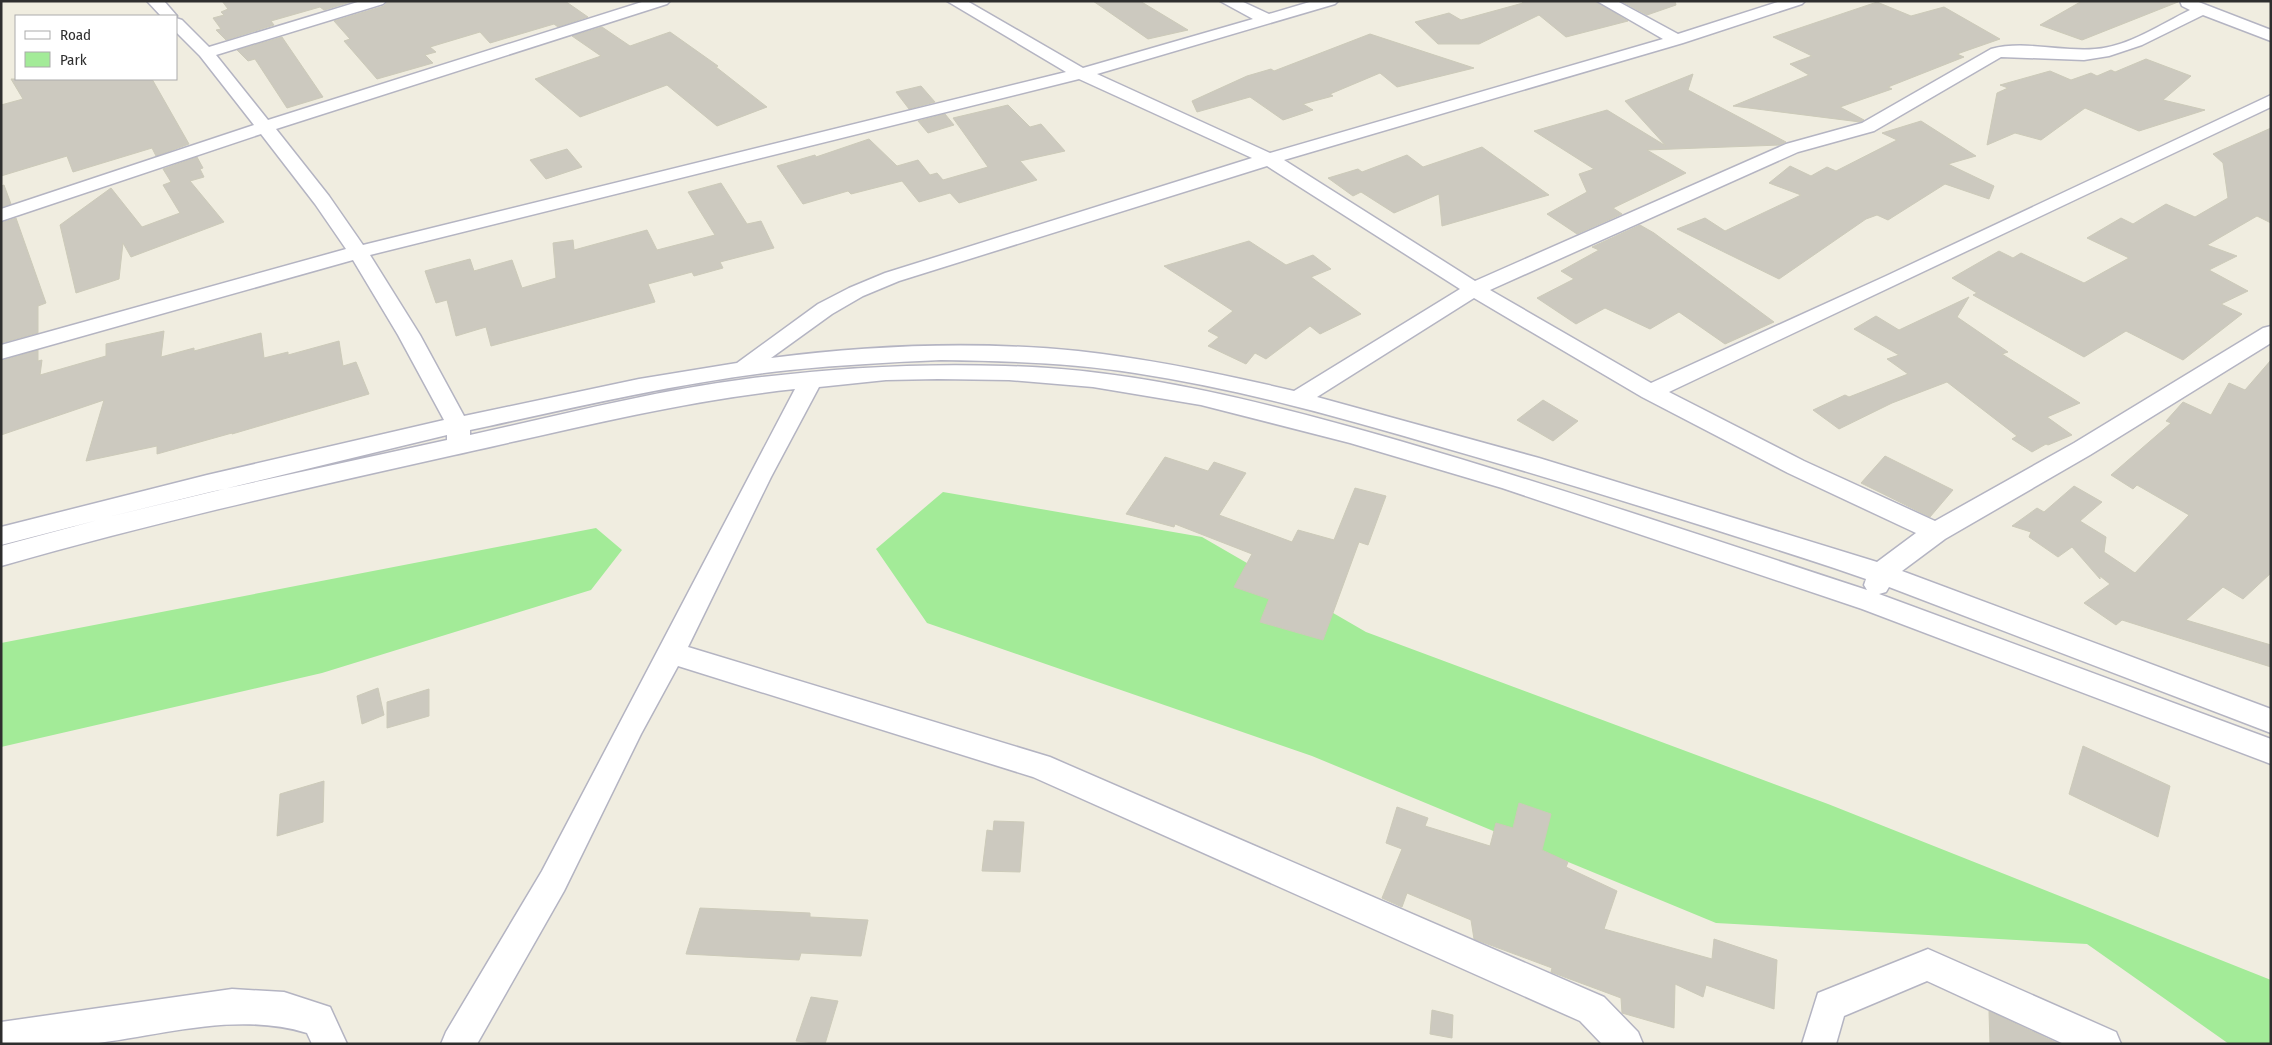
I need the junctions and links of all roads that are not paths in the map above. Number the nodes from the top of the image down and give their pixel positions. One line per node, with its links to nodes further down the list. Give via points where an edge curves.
1 (155, 1): 11 (street)
2 (378, 1): 16 (street)
3 (662, 1): 19 (street)
4 (955, 1): 17 (street)
5 (1228, 1): 12 (street)
6 (1330, 1): 12 (street)
7 (1605, 1): 15 (street)
8 (1797, 1): 15 (street)
9 (2182, 1): 10 (street)
10 (2203, 9): 14 (street); 23 (street, via 2116,50 2098,54 1997,52 1868,127 1792,148)
11 (169, 15)
12 (1267, 19): 17 (street)
13 (178, 25): 16 (street)
14 (2271, 36)
15 (1677, 40): 20 (street)
16 (206, 53): 19 (street)
17 (1080, 74): 20 (street); 22 (street)
18 (2271, 100): 28 (street)
19 (265, 127): 21 (street); 22 (street)
20 (1269, 159): 23 (street); 26 (street, via 892,277 825,309)
21 (1, 215)
22 (358, 252): 25 (street); 30 (street, via 409,335)
23 (1474, 289): 28 (street); 29 (street)
24 (2271, 333): 31 (street, via 2082,449)
25 (1, 352)
26 (744, 377): 27 (street); 29 (street, via 814,359 879,354 1020,354 1096,360 1210,378); 30 (street, via 624,409)
27 (810, 380): 35 (street, via 886,374 1009,373 1093,380 1201,397 1511,482); 36 (street)
28 (1650, 392): 31 (street, via 1796,467)
29 (1297, 399): 34 (street, via 1516,459)
30 (459, 435): 32 (street, via 117,505); 33 (street)
31 (1936, 532): 34 (street)
32 (1, 536)
33 (1, 556)
34 (1881, 573): 35 (street); 37 (street)
35 (1871, 602): 38 (street)
36 (671, 653): 41 (street, via 630,726 553,881); 42 (street, via 1040,766 1592,1009)
37 (2271, 721)
38 (2271, 752)
39 (1, 1039): 40 (street, via 232,1006 284,1009 318,1019)
40 (330, 1044)
41 (458, 1044)
42 (1626, 1044)
43 (1819, 1044): 44 (street, via 1830,1005 1928,965)
44 (2104, 1044)

